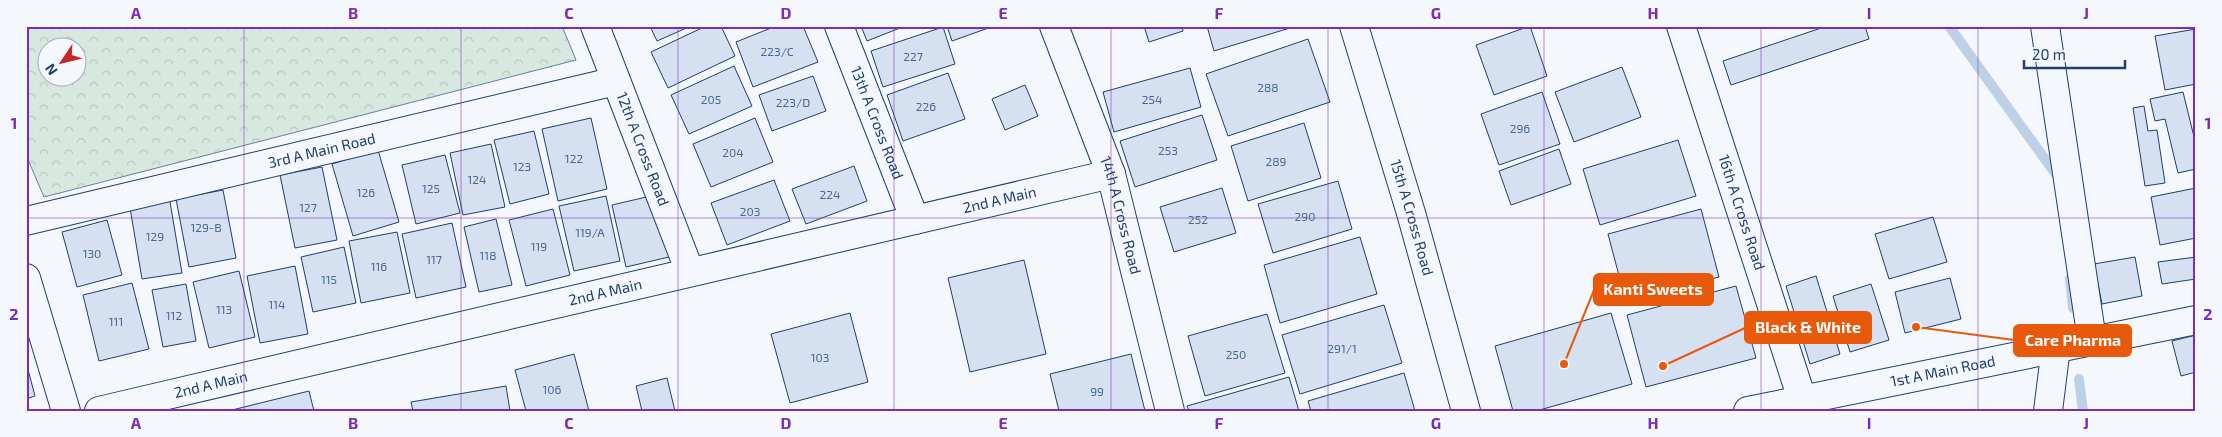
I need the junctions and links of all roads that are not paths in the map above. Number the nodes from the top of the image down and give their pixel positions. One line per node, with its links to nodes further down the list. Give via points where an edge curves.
1 (595, 26): 7 (street, 12th A Cross Road)
2 (839, 26): 9 (street, 13th A Cross Road)
3 (1054, 26): 8 (street, 14th A Cross Road)
4 (1354, 26): 20 (street, 15th A Cross Road)
5 (1681, 26): 16 (street, 16th A Cross Road)
6 (2045, 26): 14 (street)
7 (616, 81): 10 (street, 3rd A Main Road); 11 (street, 12th A Cross Road)
8 (1111, 174): 9 (street, 2nd A Main); 19 (street, 14th A Cross Road)
9 (915, 220): 11 (street, 2nd A Main)
10 (26, 221)
11 (690, 272): 18 (street, 2nd A Main)
12 (26, 278): 17 (street)
13 (2196, 320): 14 (street, 1st A Main Road)
14 (2092, 340): 15 (street, 1st A Main Road)
15 (2056, 348): 16 (street, 1st A Main Road); 22 (street)
16 (1802, 399): 21 (street, 1st A Main Road)
17 (66, 411)
18 (99, 411)
19 (1170, 411)
20 (1466, 411)
21 (1748, 411)
22 (2048, 411)

